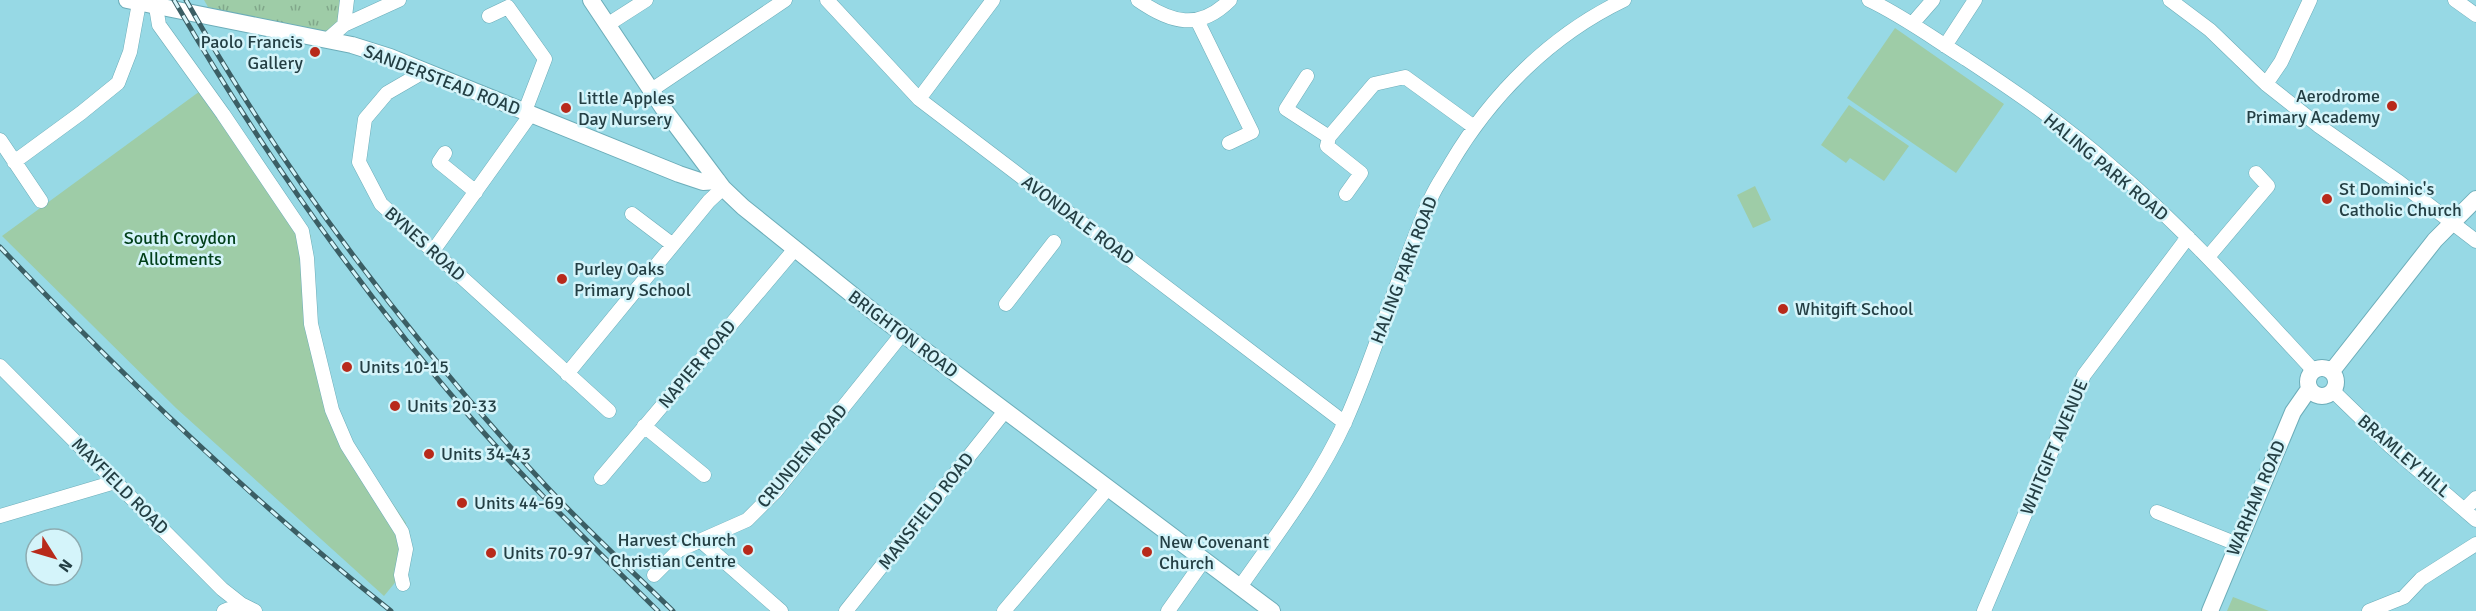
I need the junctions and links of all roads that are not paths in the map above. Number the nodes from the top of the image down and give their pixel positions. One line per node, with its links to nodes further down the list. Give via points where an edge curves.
1 (347, 0): 23 (street)
2 (399, 0): 23 (street)
3 (591, 0): 24 (main road, BRIGHTON ROAD)
4 (646, 0): 24 (street)
5 (785, 0): 30 (street)
6 (827, 0): 31 (street, AVONDALE ROAD)
7 (993, 0): 31 (street)
8 (1138, 0): 21 (street, via 1165,15)
9 (1230, 0): 21 (street, via 1212,15)
10 (1624, 0): 33 (street, HALING PARK ROAD, via 1571,30 1534,60)
11 (1869, 0): 22 (street, HALING PARK ROAD)
12 (1933, 0): 22 (street)
13 (1975, 0): 26 (street)
14 (2170, 0): 29 (street, via 2210,30)
15 (2455, 0): 19 (street)
16 (133, 2): 18 (main road, SANDERSTEAD ROAD); 38 (street, via 130,52 118,83)
17 (2306, 2): 29 (street, via 2281,62)
18 (156, 7): 25 (main road, SANDERSTEAD ROAD); 82 (street, via 159,25 302,231 311,324 332,410 346,445 402,532 406,549)
19 (2476, 15)
20 (489, 16): 32 (street, via 508,7 545,59)
21 (1197, 20): 36 (street, via 1252,132)
22 (1912, 24): 26 (street, HALING PARK ROAD)
23 (344, 25): 25 (street)
24 (607, 25): 30 (main road, BRIGHTON ROAD)
25 (327, 40): 27 (main road, SANDERSTEAD ROAD)
26 (1945, 46): 49 (street, HALING PARK ROAD, via 2076,136)
27 (425, 71): 32 (main road, SANDERSTEAD ROAD); 54 (street, BYNES ROAD, via 387,93 365,119 359,162 381,204)
28 (1307, 76): 34 (street, via 1286,109)
29 (2266, 84): 48 (street)
30 (650, 91): 39 (main road, BRIGHTON ROAD)
31 (919, 99): 66 (street, AVONDALE ROAD)
32 (528, 112): 41 (main road, SANDERSTEAD ROAD); 43 (street)
33 (1474, 127): 34 (street, via 1405,77 1374,84); 66 (street, HALING PARK ROAD, via 1432,195)
34 (1329, 137): 44 (street, via 1326,147 1361,173)
35 (0, 140): 38 (street)
36 (1229, 143)
37 (445, 153): 43 (street, via 439,162)
38 (14, 162): 46 (street)
39 (704, 163): 41 (main road); 42 (main road, BRIGHTON ROAD)
40 (2256, 173): 55 (street, via 2268,186)
41 (679, 174): 42 (main road, SANDERSTEAD ROAD)
42 (721, 185): 52 (street); 53 (main road, BRIGHTON ROAD)
43 (476, 192): 54 (street)
44 (1346, 194)
45 (2476, 199): 48 (main road)
46 (41, 201)
47 (632, 214): 52 (street)
48 (2451, 223): 50 (street); 60 (main road)
49 (2188, 237): 55 (street, HALING PARK ROAD); 92 (street, WHITGIFT AVENUE, via 2084,375)
50 (2476, 241)
51 (1054, 242): 56 (street)
52 (673, 245): 61 (street)
53 (794, 250): 57 (main road, BRIGHTON ROAD); 67 (street, NAPIER ROAD)
54 (433, 251): 61 (street, BYNES ROAD)
55 (2208, 257): 59 (street, HALING PARK ROAD)
56 (1006, 304)
57 (903, 333): 65 (main road, BRIGHTON ROAD); 77 (street, CRUNDEN ROAD, via 775,492 747,520)
58 (0, 366): 70 (street, MAYFIELD ROAD)
59 (2313, 370): 60 (main road); 62 (main road)
60 (2332, 371): 63 (main road)
61 (567, 374): 64 (street, BYNES ROAD)
62 (2309, 389): 63 (main road, via 2323,396); 78 (main road, WARHAM ROAD, via 2293,412)
63 (2334, 391): 73 (street, BRAMLEY HILL, via 2390,446)
64 (609, 411)
65 (1005, 411): 71 (main road, BRIGHTON ROAD); 88 (street, MANSFIELD ROAD)
66 (1345, 423): 83 (street, HALING PARK ROAD, via 1327,458)
67 (644, 426): 68 (street); 69 (street, NAPIER ROAD)
68 (704, 475)
69 (601, 478)
70 (115, 482): 75 (street); 84 (street, MAYFIELD ROAD)
71 (1108, 488): 80 (main road, BRIGHTON ROAD); 89 (street)
72 (2476, 498): 73 (street)
73 (2465, 509): 76 (street, BRAMLEY HILL)
74 (2157, 512): 78 (street)
75 (0, 516)
76 (2476, 520)
77 (701, 541): 81 (street, CRUNDEN ROAD, via 680,550); 87 (street)
78 (2237, 544): 93 (main road, WARHAM ROAD)
79 (2476, 544): 94 (street, via 2421,579 2404,597)
80 (1204, 560): 83 (main road, BRIGHTON ROAD); 90 (street)
81 (654, 575)
82 (403, 584)
83 (1240, 587): 91 (main road, BRIGHTON ROAD)
84 (241, 604): 85 (street); 86 (street, MAYFIELD ROAD)
85 (224, 611)
86 (255, 611)
87 (781, 611)
88 (846, 611)
89 (1004, 611)
90 (1168, 611)
91 (1272, 611)
92 (1984, 611)
93 (2210, 611)
94 (2369, 611)

